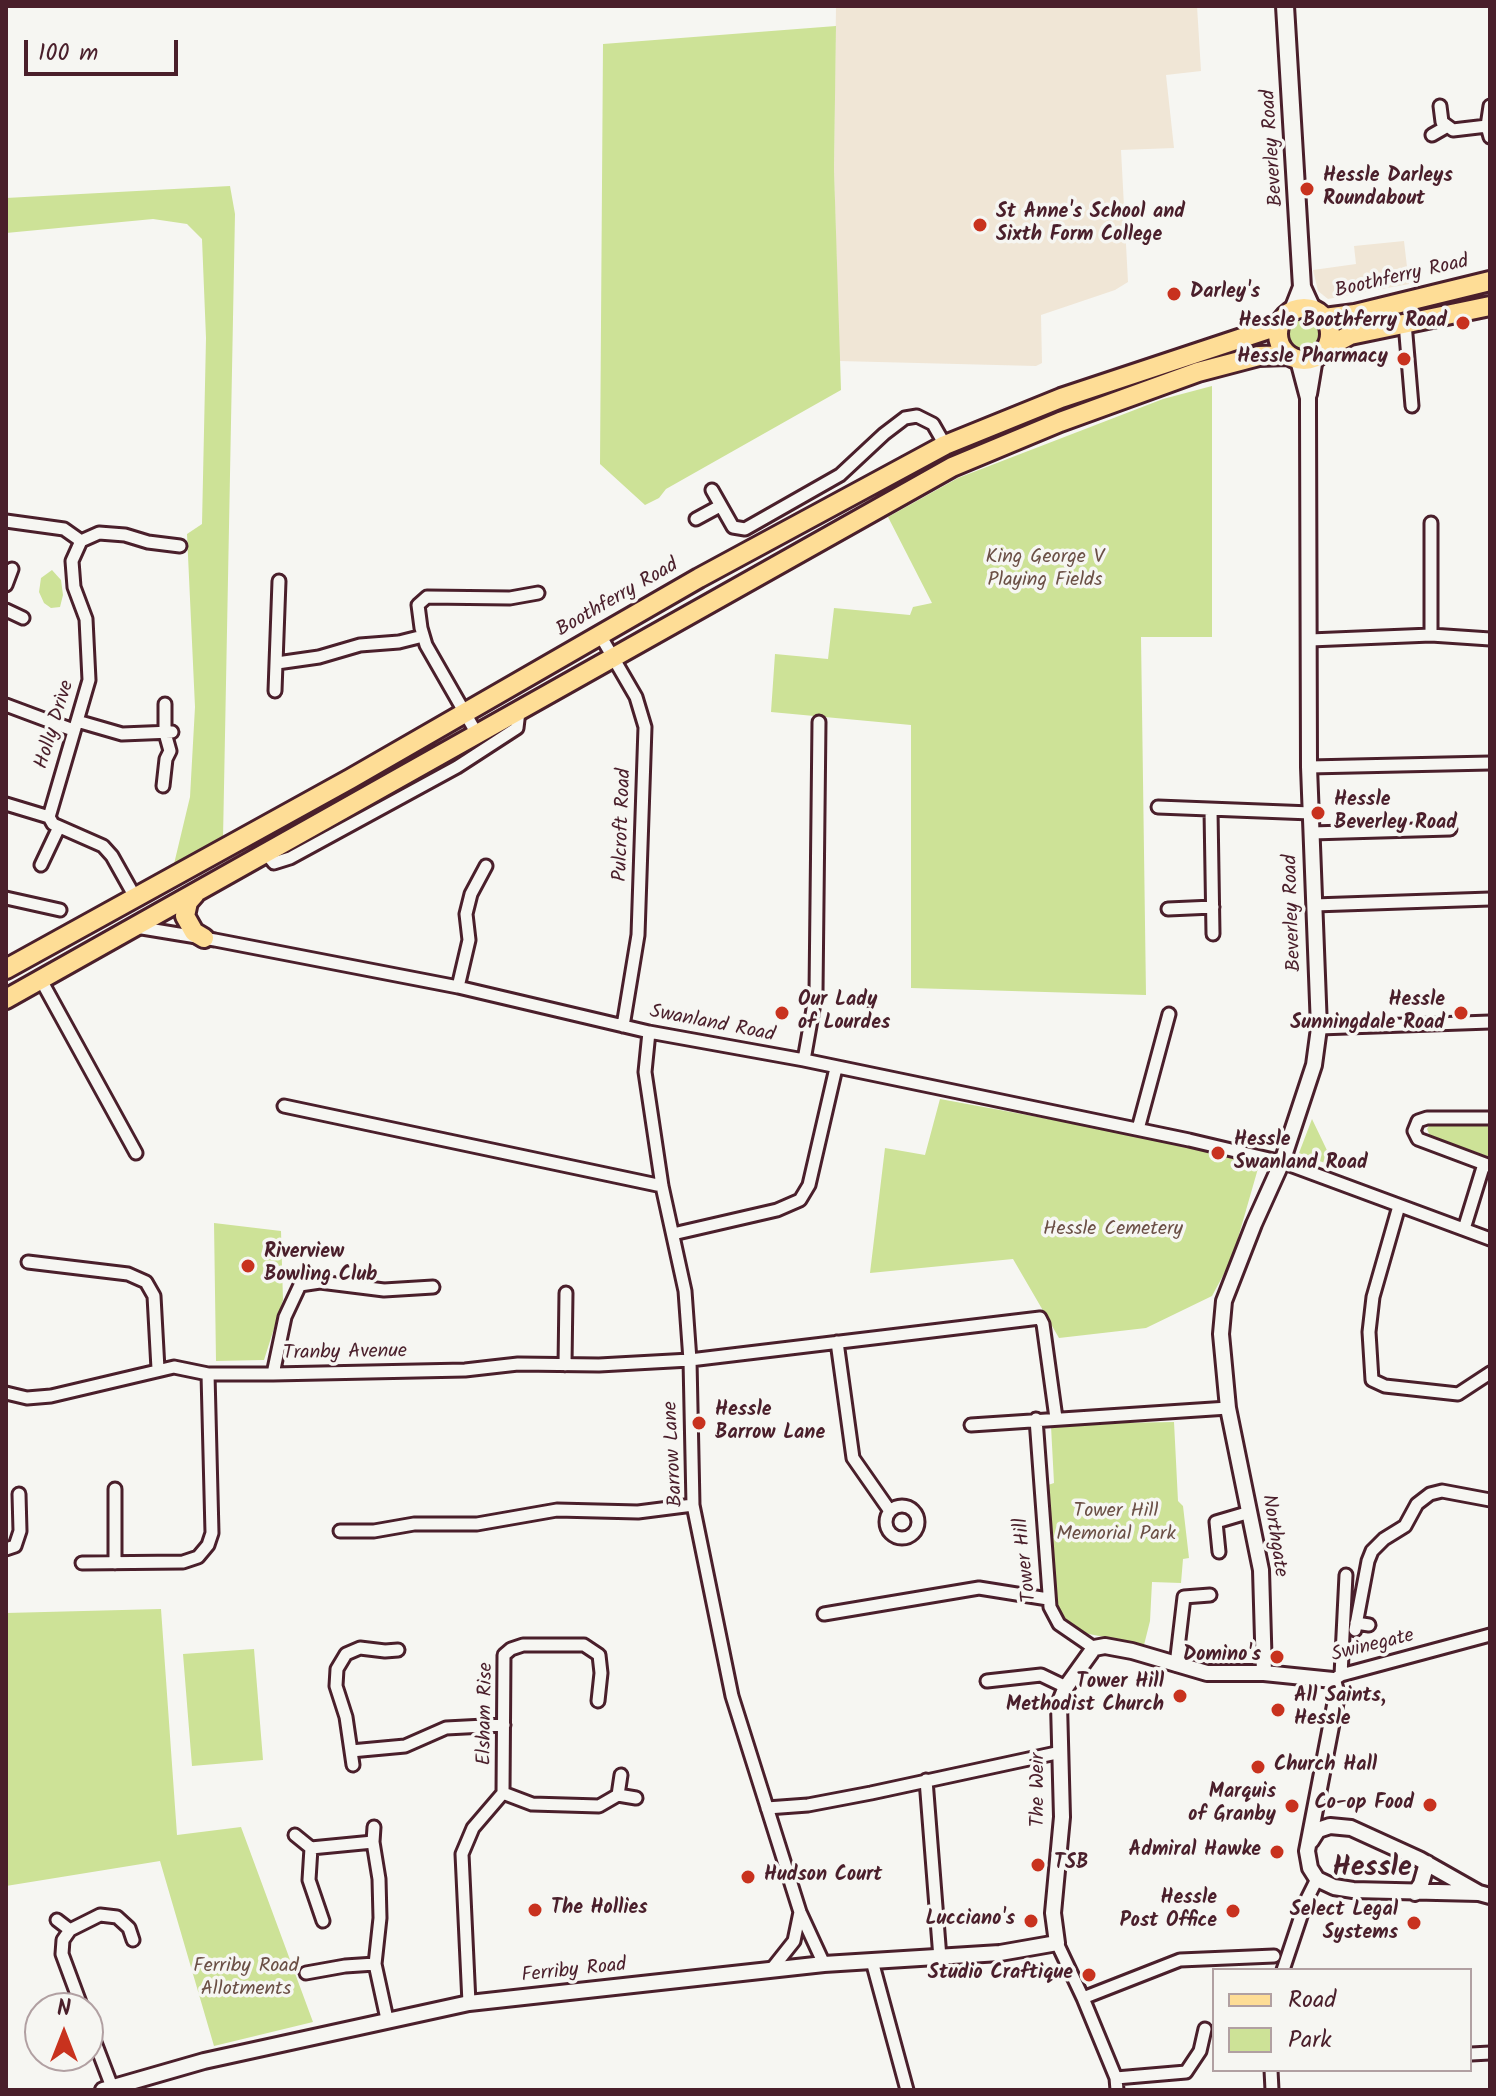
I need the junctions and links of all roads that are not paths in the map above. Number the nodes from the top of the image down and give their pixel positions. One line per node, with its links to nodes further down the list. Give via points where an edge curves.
1 (1285, 6): 9 (main road, Beverley Road, via 1302,287)
2 (1440, 106): 4 (street)
3 (1490, 106): 5 (street)
4 (1446, 127): 5 (street); 6 (street)
5 (1488, 132)
6 (1432, 135)
7 (1490, 281): 9 (main road, Boothferry Road, via 1355,314)
8 (1490, 306): 10 (main road)
9 (1310, 312): 11 (main road, via 1282,319); 12 (main road, via 1330,332)
10 (1405, 323): 12 (main road, via 1350,335); 13 (street)
11 (1278, 326): 12 (main road, via 1278,342); 14 (main road, Boothferry Road, via 1061,398)
12 (1307, 355): 32 (street, Beverley Road); 33 (main road, via 1259,356 1198,372 952,467)
13 (1412, 406)
14 (945, 445): 16 (street, via 933,424 917,416 905,418 840,475 756,524 733,527); 28 (main road, Boothferry Road)
15 (712, 490): 16 (street)
16 (720, 506): 17 (street)
17 (696, 519)
18 (6, 521): 20 (street, via 64,529)
19 (1431, 523): 29 (street)
20 (81, 541): 21 (street, via 99,533); 41 (street, Holly Drive, via 72,573 86,619 89,680)
21 (180, 546)
22 (12, 569): 24 (street)
23 (279, 581): 34 (street)
24 (6, 585)
25 (538, 593): 30 (street, via 424,598 418,608)
26 (6, 610): 27 (street)
27 (23, 618)
28 (600, 635): 33 (street, Pulcroft Road); 39 (main road, Boothferry Road)
29 (1431, 635): 31 (street); 32 (street)
30 (423, 636): 34 (street); 39 (street)
31 (1490, 639)
32 (1310, 640): 45 (street, Beverley Road)
33 (613, 658): 38 (main road); 75 (street, Pulcroft Road, via 636,697 645,727 638,935)
34 (277, 663): 35 (street)
35 (275, 691)
36 (165, 704): 42 (street)
37 (6, 705): 41 (street)
38 (519, 711): 43 (main road); 55 (street, via 517,728 457,767 290,858 274,863)
39 (465, 712): 43 (street); 59 (main road, Boothferry Road)
40 (819, 722): 78 (street, via 816,992)
41 (75, 725): 42 (street, via 122,734); 51 (street, Holly Drive)
42 (168, 733): 46 (street)
43 (477, 734): 55 (main road)
44 (1490, 763): 45 (street)
45 (1309, 767): 50 (street, Beverley Road)
46 (163, 786)
47 (6, 804): 51 (street)
48 (1158, 807): 49 (street)
49 (1211, 810): 50 (street); 63 (street)
50 (1311, 813): 54 (street, Beverley Road)
51 (49, 817): 52 (street)
52 (59, 827): 56 (street); 59 (street, via 103,846)
53 (1450, 829): 54 (street)
54 (1311, 833): 62 (street, Beverley Road)
55 (265, 852): 58 (main road)
56 (41, 865)
57 (486, 866): 71 (street, via 466,914 469,940)
58 (197, 891): 66 (main road); 68 (main road, via 185,916)
59 (135, 897): 69 (main road, Boothferry Road)
60 (6, 898): 65 (street)
61 (1490, 899): 62 (street)
62 (1314, 905): 76 (street, Beverley Road)
63 (1213, 907): 64 (street); 67 (street)
64 (1168, 909)
65 (60, 910)
66 (135, 927): 68 (street, Swanland Road); 70 (main road)
67 (1213, 934)
68 (204, 938): 71 (street, Swanland Road)
69 (6, 969)
70 (41, 980): 72 (main road); 83 (street)
71 (458, 987): 75 (street, Swanland Road)
72 (6, 999)
73 (1169, 1014): 82 (street)
74 (1490, 1022): 76 (street)
75 (623, 1026): 77 (street, Swanland Road)
76 (1319, 1028): 84 (street, Beverley Road, via 1314,1065)
77 (649, 1032): 78 (street, Swanland Road); 86 (street, Barrow Lane, via 645,1072)
78 (804, 1060): 79 (street, Swanland Road)
79 (836, 1068): 82 (street, Swanland Road); 89 (street, via 809,1185 800,1200)
80 (284, 1106): 86 (street)
81 (1490, 1118): 85 (street, via 1427,1118 1418,1121 1414,1131 1418,1139)
82 (1138, 1129): 84 (street, Swanland Road)
83 (136, 1153)
84 (1282, 1162): 87 (street, Swanland Road); 102 (street, Beverley Road, via 1224,1301 1221,1334)
85 (1487, 1165): 88 (street)
86 (662, 1186): 89 (street, Barrow Lane)
87 (1399, 1206): 88 (street, Swanland Road); 98 (street, via 1373,1297 1372,1380 1458,1394)
88 (1464, 1229): 90 (street, Swanland Road)
89 (673, 1234): 95 (street, Barrow Lane, via 685,1291)
90 (1490, 1239)
91 (28, 1262): 97 (street, via 117,1272 146,1282 154,1296)
92 (433, 1287): 100 (street, via 300,1285 285,1317)
93 (566, 1293): 96 (street)
94 (837, 1342): 95 (street, Tranby Avenue); 103 (street, Tranby Avenue, via 1040,1318); 110 (street, via 853,1458)
95 (690, 1360): 96 (street, Tranby Avenue); 109 (street, Barrow Lane)
96 (565, 1365): 100 (street, Tranby Avenue)
97 (158, 1369): 99 (street, Tranby Avenue); 101 (street, Tranby Avenue, via 51,1396)
98 (1490, 1373)
99 (208, 1374): 100 (street, Tranby Avenue); 116 (street, via 208,1545 198,1557 183,1562)
100 (273, 1374)
101 (6, 1393)
102 (1228, 1408): 103 (street); 111 (street, Northgate)
103 (1056, 1418): 104 (street)
104 (1036, 1419): 105 (street); 119 (street, Tower Hill)
105 (971, 1425)
106 (115, 1489): 116 (street)
107 (19, 1494): 113 (street, via 20,1531 15,1546)
108 (1490, 1500): 121 (street, via 1442,1491 1417,1504 1405,1526 1372,1551)
109 (693, 1505): 112 (street, via 638,1512 557,1510 477,1524); 140 (street, Barrow Lane, via 732,1696)
110 (890, 1511)
111 (1250, 1512): 114 (street, via 1216,1522); 126 (street, Northgate, via 1261,1570)
112 (340, 1531)
113 (6, 1549)
114 (1219, 1552)
115 (82, 1563): 116 (street)
116 (115, 1563)
117 (1346, 1575): 127 (street)
118 (1210, 1595): 125 (street, via 1184,1597)
119 (1048, 1599): 120 (street, via 979,1588); 123 (street, Tower Hill, via 1059,1624)
120 (824, 1614)
121 (1360, 1626)
122 (1490, 1635): 127 (street, Swinegate)
123 (1094, 1648): 125 (street, Tower Hill, via 1132,1651); 129 (street, The Weir)
124 (398, 1650): 132 (street, via 360,1648 346,1654 337,1669)
125 (1176, 1665): 126 (street, Tower Hill, via 1207,1673)
126 (1264, 1673): 127 (street, Swinegate)
127 (1337, 1678): 141 (street)
128 (987, 1681): 129 (street, via 1041,1675)
129 (1066, 1687): 133 (street, The Weir, via 1059,1704)
130 (598, 1701): 131 (street, Elsham Rise, via 599,1655 584,1645 523,1645 504,1655)
131 (504, 1725): 132 (street, via 446,1728 405,1746); 137 (street, Elsham Rise)
132 (351, 1751): 134 (street)
133 (1061, 1752): 136 (street); 157 (street, The Weir, via 1062,1817 1053,1913)
134 (353, 1765)
135 (621, 1775): 138 (street)
136 (926, 1780): 140 (street, via 808,1805); 159 (street)
137 (503, 1793): 138 (street, via 532,1804 599,1806); 168 (street, Elsham Rise, via 473,1828 462,1854)
138 (618, 1795): 139 (street)
139 (636, 1798)
140 (767, 1808): 152 (street, Barrow Lane)
141 (1315, 1818): 142 (street); 146 (street)
142 (1330, 1826): 146 (street, via 1318,1830); 148 (street, via 1351,1828)
143 (374, 1827): 145 (street)
144 (295, 1835): 147 (street)
145 (373, 1842): 147 (street); 161 (street, via 380,1918)
146 (1308, 1844): 149 (street, via 1310,1868)
147 (311, 1848): 154 (street, via 309,1880)
148 (1427, 1863): 150 (street); 151 (street)
149 (1317, 1879): 150 (street, via 1353,1890); 163 (street)
150 (1415, 1893): 151 (street)
151 (1485, 1894)
152 (800, 1912): 162 (street, Barrow Lane); 164 (street, via 794,1941)
153 (57, 1920): 155 (street)
154 (323, 1921)
155 (70, 1930): 156 (street, via 119,1911); 166 (street, via 62,1954)
156 (133, 1940)
157 (1057, 1943): 159 (street, Ferriby Road); 167 (street)
158 (1274, 1956): 167 (street, via 1180,1960)
159 (940, 1958): 160 (street, Ferriby Road)
160 (872, 1961): 162 (street, Ferriby Road); 173 (street)
161 (375, 1964): 165 (street); 169 (street)
162 (824, 1964): 164 (street, Ferriby Road)
163 (1284, 1968)
164 (771, 1970): 168 (street, Ferriby Road)
165 (306, 1973)
166 (76, 1992)
167 (1083, 1998): 171 (street)
168 (469, 2003): 169 (street, Ferriby Road)
169 (387, 2019): 172 (street, Ferriby Road)
170 (1205, 2029): 171 (street, via 1200,2051 1186,2072)
171 (1116, 2084)
172 (108, 2089)
173 (907, 2090)

